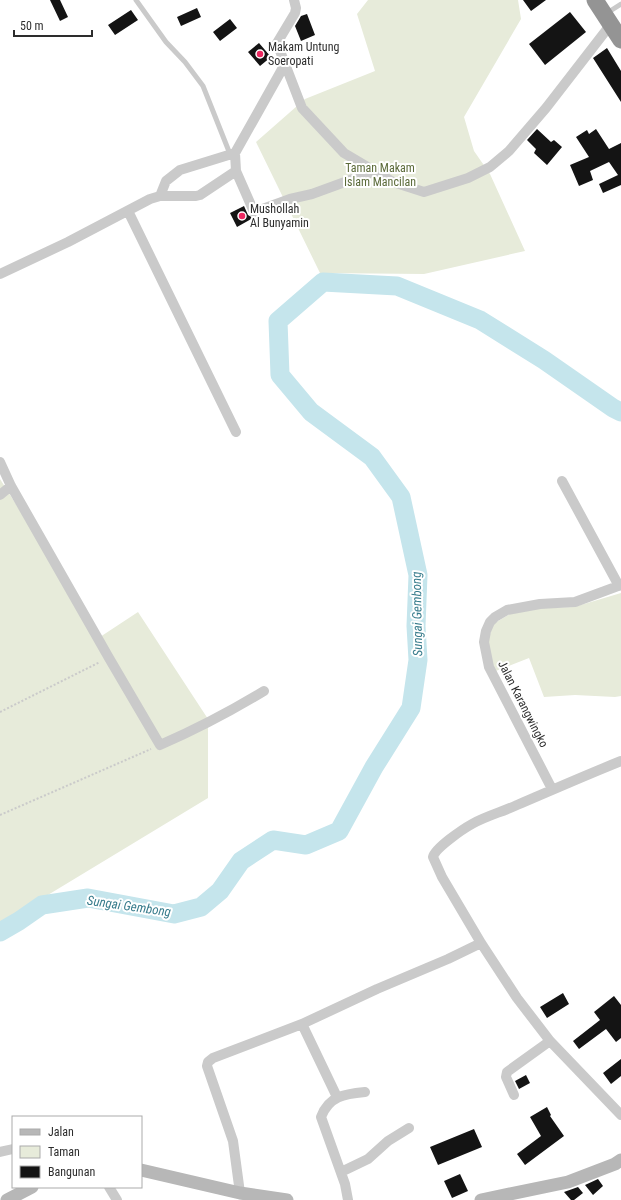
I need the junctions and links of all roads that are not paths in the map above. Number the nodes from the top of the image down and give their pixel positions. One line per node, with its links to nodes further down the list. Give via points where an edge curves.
1 (136, 0): 8 (lane, via 202,86)
2 (294, 0): 7 (street, via 295,13 277,43)
3 (595, 0): 5 (highway)
4 (621, 4): 5 (lane)
5 (607, 20): 6 (highway); 9 (street, via 546,108 509,151 490,167 468,178 424,192 394,182)
6 (621, 40)
7 (285, 64): 8 (street); 9 (street, via 302,108 344,153)
8 (233, 153): 10 (street); 11 (street, via 180,170 166,180)
9 (375, 170): 10 (street, via 312,194 254,212)
10 (236, 171): 11 (street, via 200,195)
11 (160, 196): 12 (street)
12 (128, 211): 13 (street); 14 (street)
13 (0, 274)
14 (236, 432)
15 (0, 462): 17 (street)
16 (562, 481): 19 (street)
17 (11, 486): 18 (street); 20 (street, via 160,745 231,711)
18 (0, 495)
19 (620, 586): 22 (street, Jalan Karangwingko, via 575,602 540,604 507,610 490,622 486,631 484,642 489,667)
20 (264, 691)
21 (621, 761): 22 (street)
22 (552, 789): 23 (street, via 470,825 433,854 433,860 442,877)
23 (481, 943): 24 (street); 25 (street, via 517,998)
24 (302, 1024): 28 (street); 38 (street, via 208,1062 207,1066 233,1141)
25 (550, 1041): 27 (street, via 507,1072 506,1077); 29 (street)
26 (365, 1092): 28 (street)
27 (514, 1095)
28 (338, 1097): 35 (street, via 324,1109 321,1118)
29 (621, 1115)
30 (409, 1128): 35 (street, via 388,1141 368,1159)
31 (12, 1149): 32 (street)
32 (0, 1152)
33 (621, 1160): 43 (street, via 568,1182)
34 (142, 1170): 38 (street)
35 (341, 1172): 42 (street)
36 (30, 1188): 39 (street)
37 (110, 1188): 40 (street)
38 (240, 1193): 41 (street)
39 (7, 1200)
40 (117, 1200)
41 (287, 1200)
42 (348, 1200)
43 (481, 1200)

